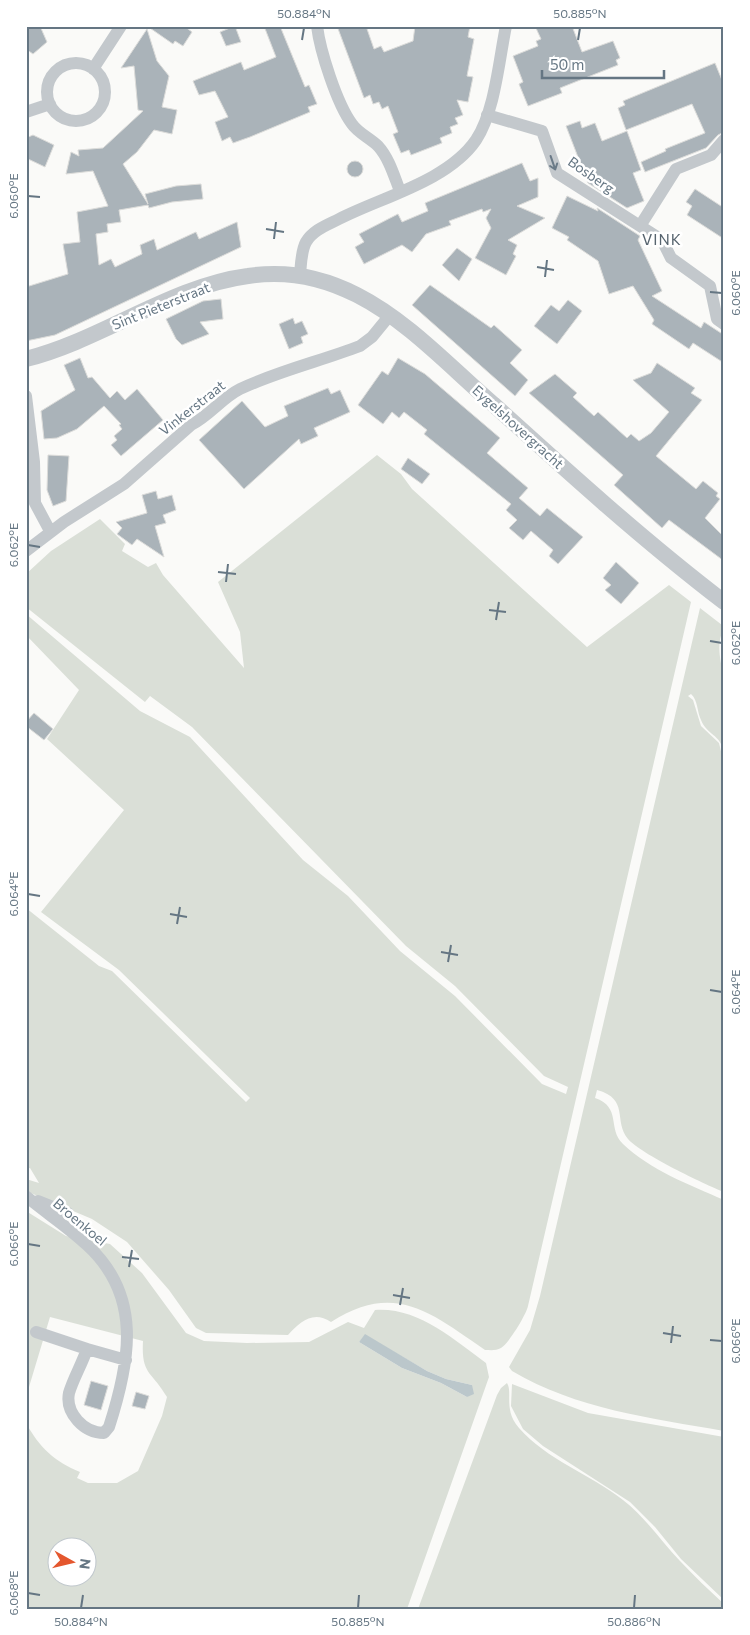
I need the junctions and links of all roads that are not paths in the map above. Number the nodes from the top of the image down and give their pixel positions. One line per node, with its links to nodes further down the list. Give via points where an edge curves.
1 (121, 26): 4 (street)
2 (317, 26): 9 (street, via 327,66 347,117 378,146 391,166)
3 (506, 26): 7 (street)
4 (93, 69): 5 (street, via 75,64 58,70 48,85); 5 (street, via 102,80 104,94 94,115 81,121 67,120 58,115)
5 (50, 104): 6 (street)
6 (26, 112)
7 (487, 115): 9 (street, via 476,139 462,156 443,171); 10 (street, Bosberg, one-way to 10, via 542,131 556,172)
8 (724, 140): 10 (street, via 711,156 676,169)
9 (400, 191): 11 (street, via 312,234 303,249)
10 (640, 226): 13 (street, Bosberg, via 662,240 671,258 710,286 717,320)
11 (300, 275): 12 (street, Eygelshovergracht, via 336,285); 14 (street, Sint Pieterstraat, via 258,275 222,282 170,300 67,346)
12 (390, 315): 16 (street, Vinkerstraat, via 372,338 360,346 258,382 229,396 124,484); 18 (street, Eygelshovergracht, via 663,556)
13 (724, 324)
14 (26, 360)
15 (26, 396): 16 (street, via 35,503)
16 (50, 531): 17 (street, Vinkerstraat)
17 (26, 551)
18 (724, 602)
19 (26, 1197): 20 (street); 23 (street, Broenkoel, via 87,1245 117,1285 126,1310)
20 (68, 1213)
21 (36, 1332): 22 (street)
22 (87, 1349): 23 (street); 23 (street, Broenkoel, via 69,1395 78,1422 94,1431 104,1433 109,1427)
23 (126, 1360)

